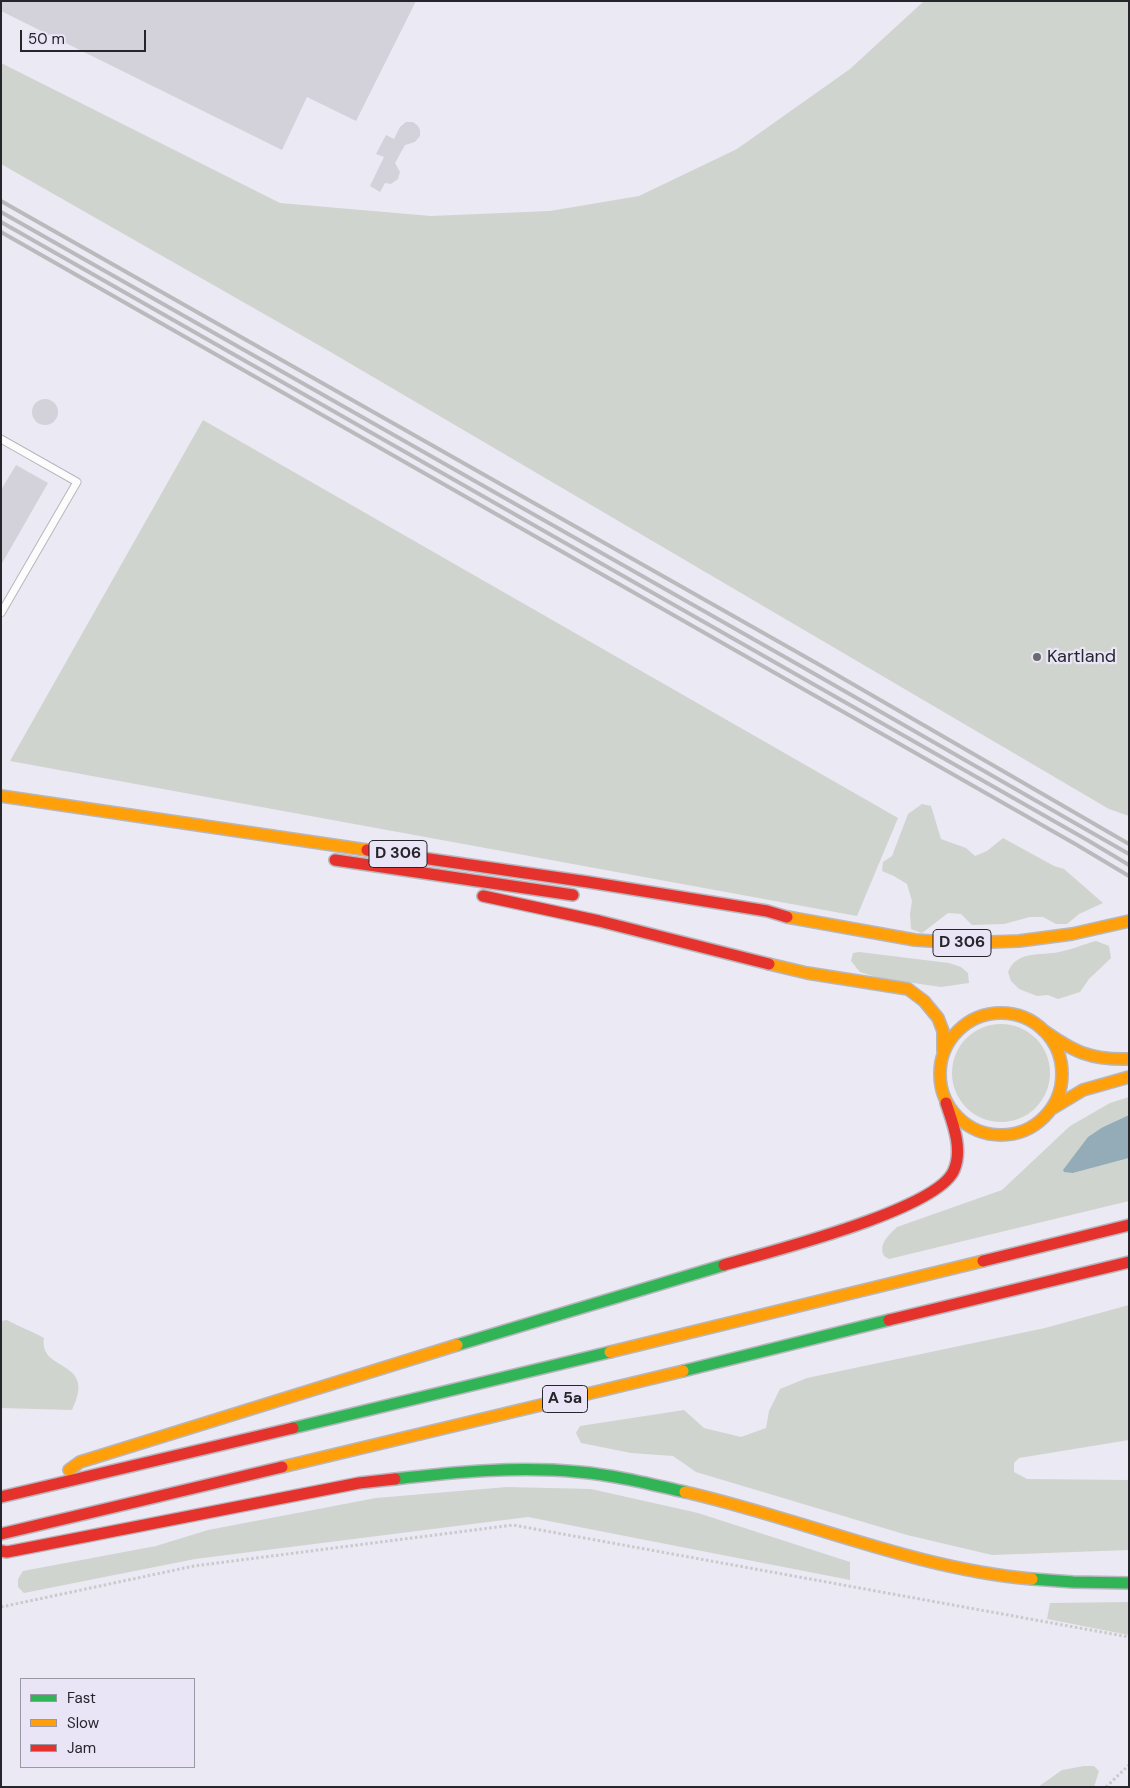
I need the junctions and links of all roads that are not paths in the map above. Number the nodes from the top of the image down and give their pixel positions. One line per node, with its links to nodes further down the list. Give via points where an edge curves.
1 (1, 439): 2 (lane, via 77,482)
2 (1, 613)
3 (1, 796): 8 (main road, D 306, via 588,882 767,910)
4 (324, 859): 5 (main road, D 306)
5 (452, 878): 6 (main road, D 306); 11 (main road, via 478,895 807,973 908,989 919,996 936,1016 943,1030)
6 (589, 897)
7 (706, 913): 8 (main road, D 306, via 764,920)
8 (794, 919): 9 (main road, D 306, via 915,940 963,943 1019,941 1072,934)
9 (1129, 921)
10 (1043, 1030): 11 (main road, via 1031,1020 991,1012 954,1032); 12 (main road, via 1085,1056); 15 (main road, via 1058,1048 1063,1068 1062,1088)
11 (943, 1050): 14 (main road, via 939,1070)
12 (1129, 1059)
13 (1129, 1077): 15 (main road, via 1083,1090)
14 (946, 1103): 15 (main road, via 957,1118 992,1136 1014,1134 1035,1126); 18 (main road, via 957,1153 954,1172 943,1186 924,1198 866,1222 80,1462)
15 (1053, 1108)
16 (1129, 1225): 18 (main road, A 5a)
17 (1129, 1262): 20 (main road, A 5a)
18 (49, 1486): 19 (main road, A 5a)
19 (1, 1497)
20 (1, 1534)
21 (1, 1551): 22 (main road, via 359,1483 455,1472 523,1470 579,1472 649,1484 721,1500 865,1544 1010,1577)
22 (1129, 1583)

